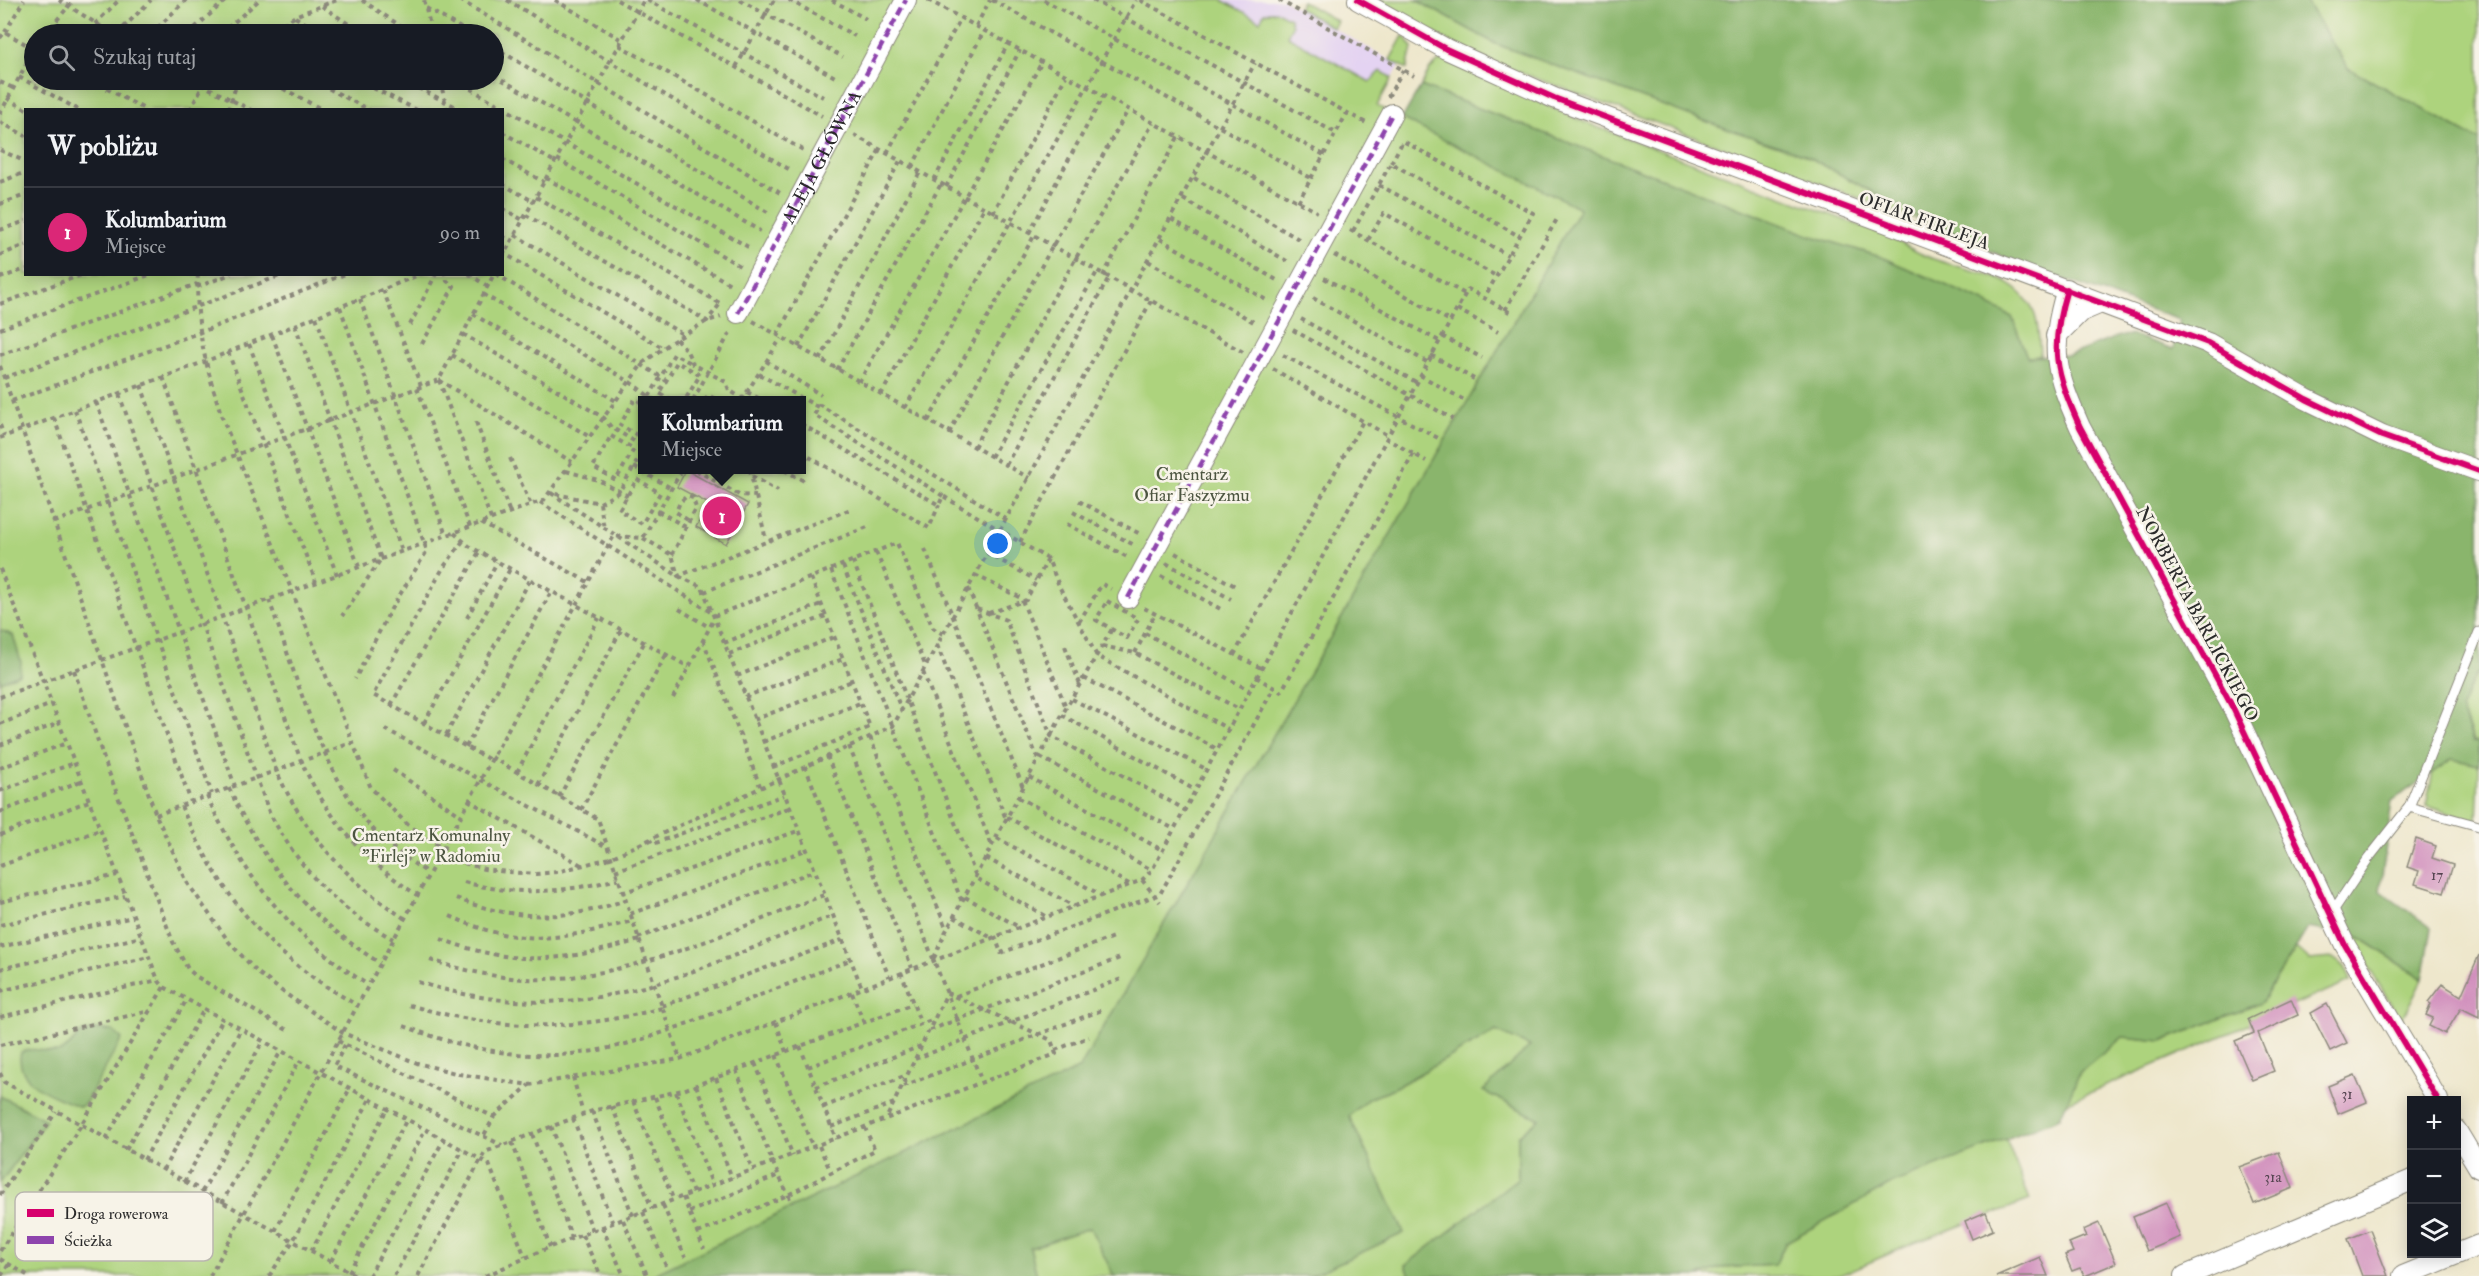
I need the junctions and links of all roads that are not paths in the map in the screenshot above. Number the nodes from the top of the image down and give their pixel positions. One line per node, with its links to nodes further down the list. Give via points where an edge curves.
1 (906, 0): 6 (street, ALEJA GŁÓWNA, via 829,120)
2 (1358, 0): 4 (street, OFIAR FIRLEJA, via 1439,45 1554,98)
3 (1392, 114): 9 (street)
4 (2067, 289): 5 (street, OFIAR FIRLEJA); 7 (street, NORBERTA BARLICKIEGO)
5 (2101, 303): 7 (street, via 2080,312); 8 (street, OFIAR FIRLEJA, via 2208,343 2306,399 2382,436)
6 (738, 313)
7 (2056, 336): 13 (street, NORBERTA BARLICKIEGO, via 2056,363 2062,386 2080,428 2233,708)
8 (2479, 471)
9 (1128, 598)
10 (2479, 632): 11 (lane)
11 (2409, 807): 12 (lane); 13 (lane)
12 (2479, 826)
13 (2330, 915): 14 (street, NORBERTA BARLICKIEGO)
14 (2435, 1096)
15 (2461, 1140): 16 (street)
16 (2469, 1161)
17 (2407, 1182): 19 (street)
18 (2479, 1245): 20 (street)
19 (2186, 1276)
20 (2403, 1276)

